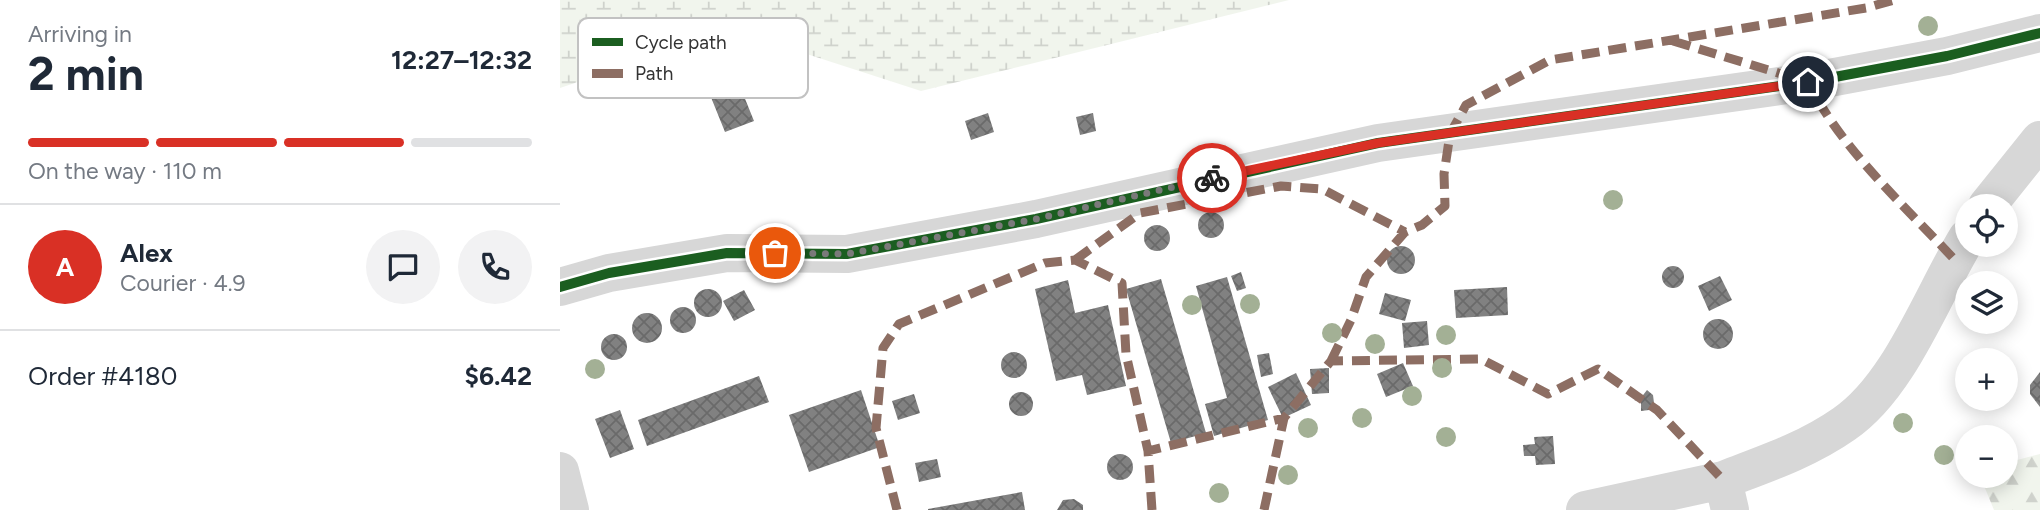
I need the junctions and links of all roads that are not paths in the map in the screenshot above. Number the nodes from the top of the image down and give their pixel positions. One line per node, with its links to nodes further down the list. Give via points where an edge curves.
1 (2040, 33): 5 (street, via 1808,82 1378,143 1036,219 847,254 727,253 609,273)
2 (2040, 140): 3 (street)
3 (1997, 194)
4 (1957, 257): 7 (street, via 1913,339 1865,405 1847,423)
5 (560, 287)
6 (560, 471): 8 (street)
7 (1726, 495): 9 (street)
8 (570, 510)
9 (1585, 510)

